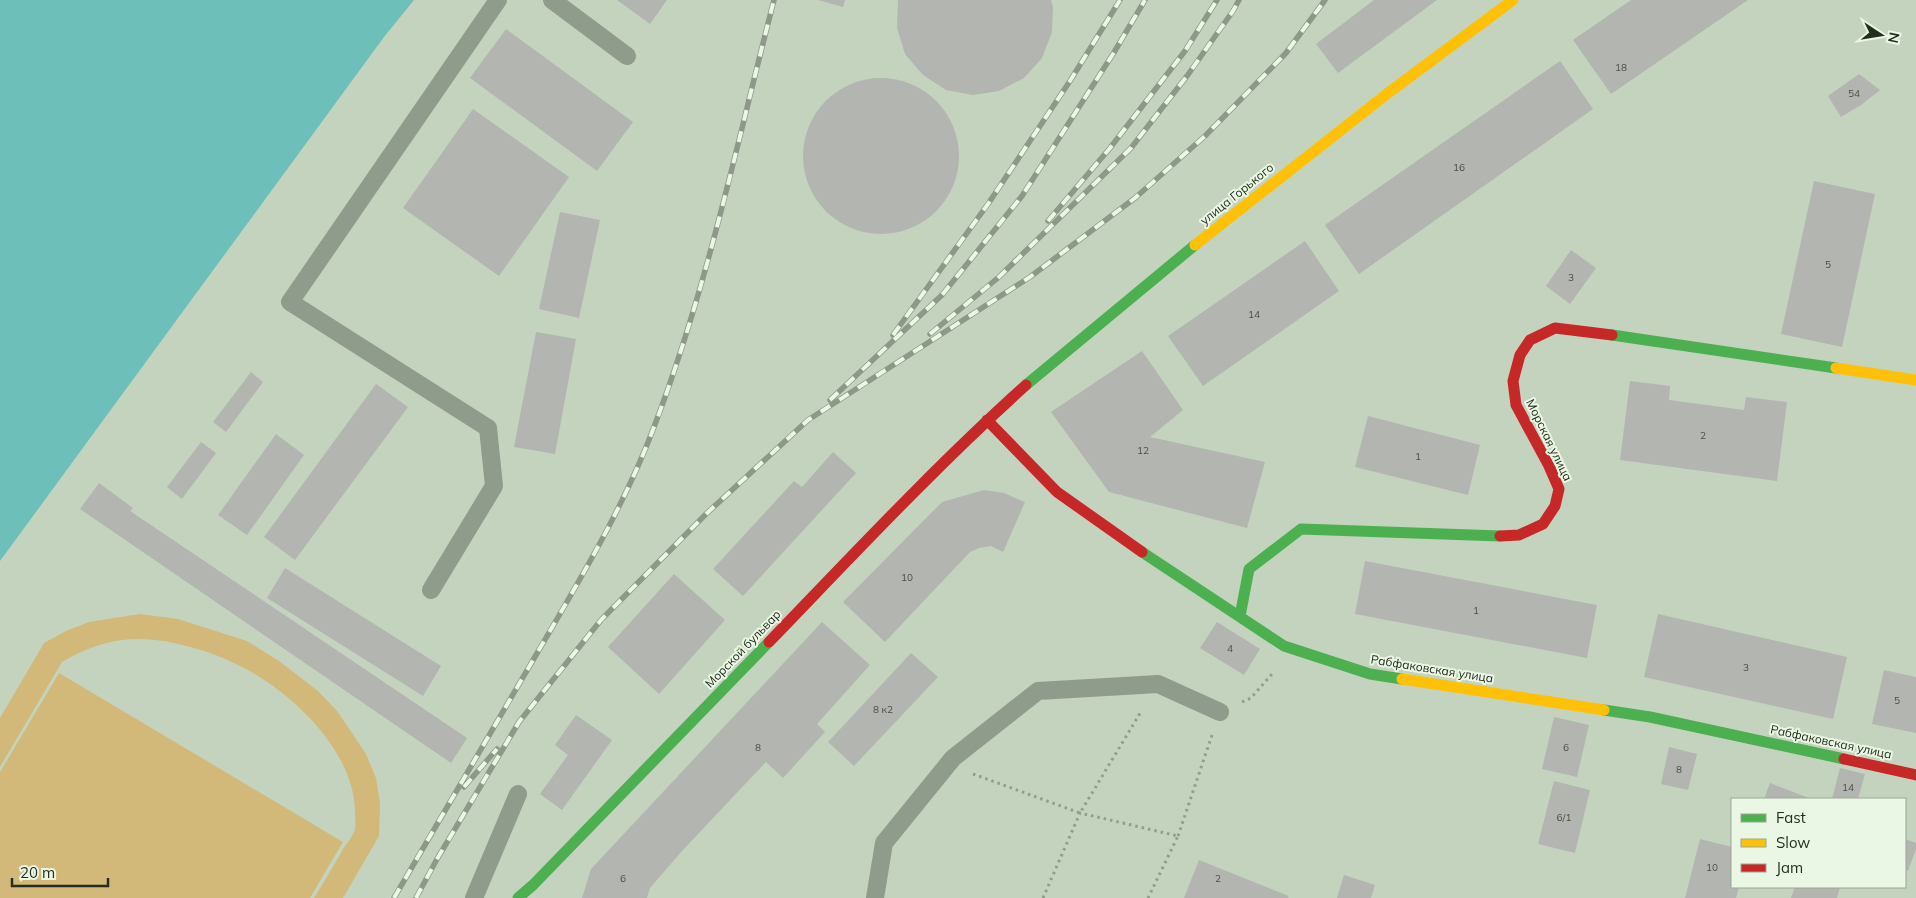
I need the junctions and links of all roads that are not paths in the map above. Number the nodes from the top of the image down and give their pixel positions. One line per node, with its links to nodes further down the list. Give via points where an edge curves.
1 (498, 0): 7 (lane, via 290,302 488,428 494,486)
2 (552, 0): 4 (lane)
3 (1513, 0): 6 (street, улица Горького, via 1248,202 1040,372)
4 (627, 56)
5 (1916, 380): 8 (street, Морская улица, via 1555,328 1530,340 1520,355 1513,381 1516,405 1559,489 1555,506 1543,524 1519,536 1301,529 1249,568)
6 (987, 420): 8 (street, Рабфаковская улица, via 1057,492); 13 (street, Морской бульвар)
7 (431, 590)
8 (1240, 616): 10 (street, Рабфаковская улица, via 1284,646 1370,674 1650,717)
9 (1220, 712): 14 (lane, via 1158,684 1038,691 953,758 884,843)
10 (1916, 774)
11 (518, 794): 12 (lane)
12 (474, 898)
13 (518, 898)
14 (875, 898)

